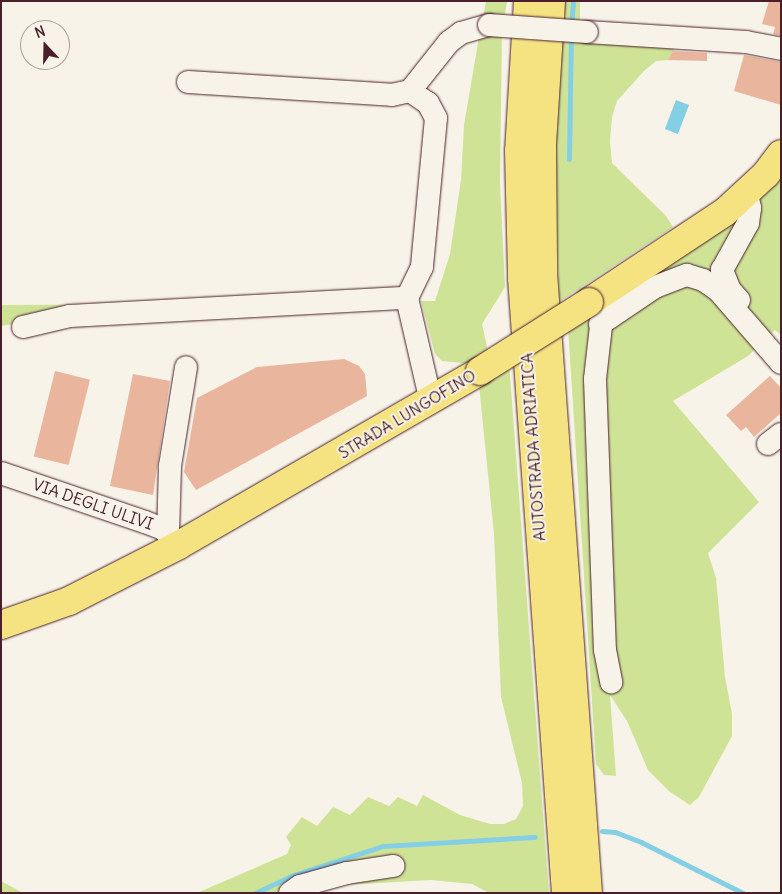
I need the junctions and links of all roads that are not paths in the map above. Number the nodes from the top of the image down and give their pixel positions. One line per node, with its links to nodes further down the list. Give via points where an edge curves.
1 (528, 1): 19 (main road, AUTOSTRADA ADRIATICA, via 520,112 520,239)
2 (551, 1): 19 (main road, AUTOSTRADA ADRIATICA, via 542,146 543,273)
3 (781, 49): 5 (street, bridge, via 746,42 489,25 473,28 448,42)
4 (188, 82): 5 (street, via 392,95)
5 (410, 91): 8 (street, via 428,103 436,118 422,268)
6 (781, 154): 7 (main road, STRADA LUNGOFINO)
7 (747, 194): 9 (main road, STRADA LUNGOFINO); 11 (street, via 750,208 748,223 722,270 730,290)
8 (408, 298): 10 (street, via 70,316); 14 (street)
9 (598, 306): 12 (street, via 687,275 718,290); 14 (main road, STRADA LUNGOFINO, bridge); 18 (street, via 594,379 605,650)
10 (23, 327)
11 (781, 344)
12 (781, 363)
13 (186, 367): 16 (street, via 170,466)
14 (431, 402): 16 (main road, STRADA LUNGOFINO)
15 (1, 473): 16 (street, VIA DEGLI ULIVI, via 145,522)
16 (174, 539): 17 (main road, STRADA LUNGOFINO, via 69,601)
17 (1, 625)
18 (612, 682)
19 (568, 766): 22 (main road, AUTOSTRADA ADRIATICA); 23 (main road, AUTOSTRADA ADRIATICA)
20 (393, 866): 21 (street, via 347,873 300,886)
21 (290, 893)
22 (566, 893)
23 (588, 893)

